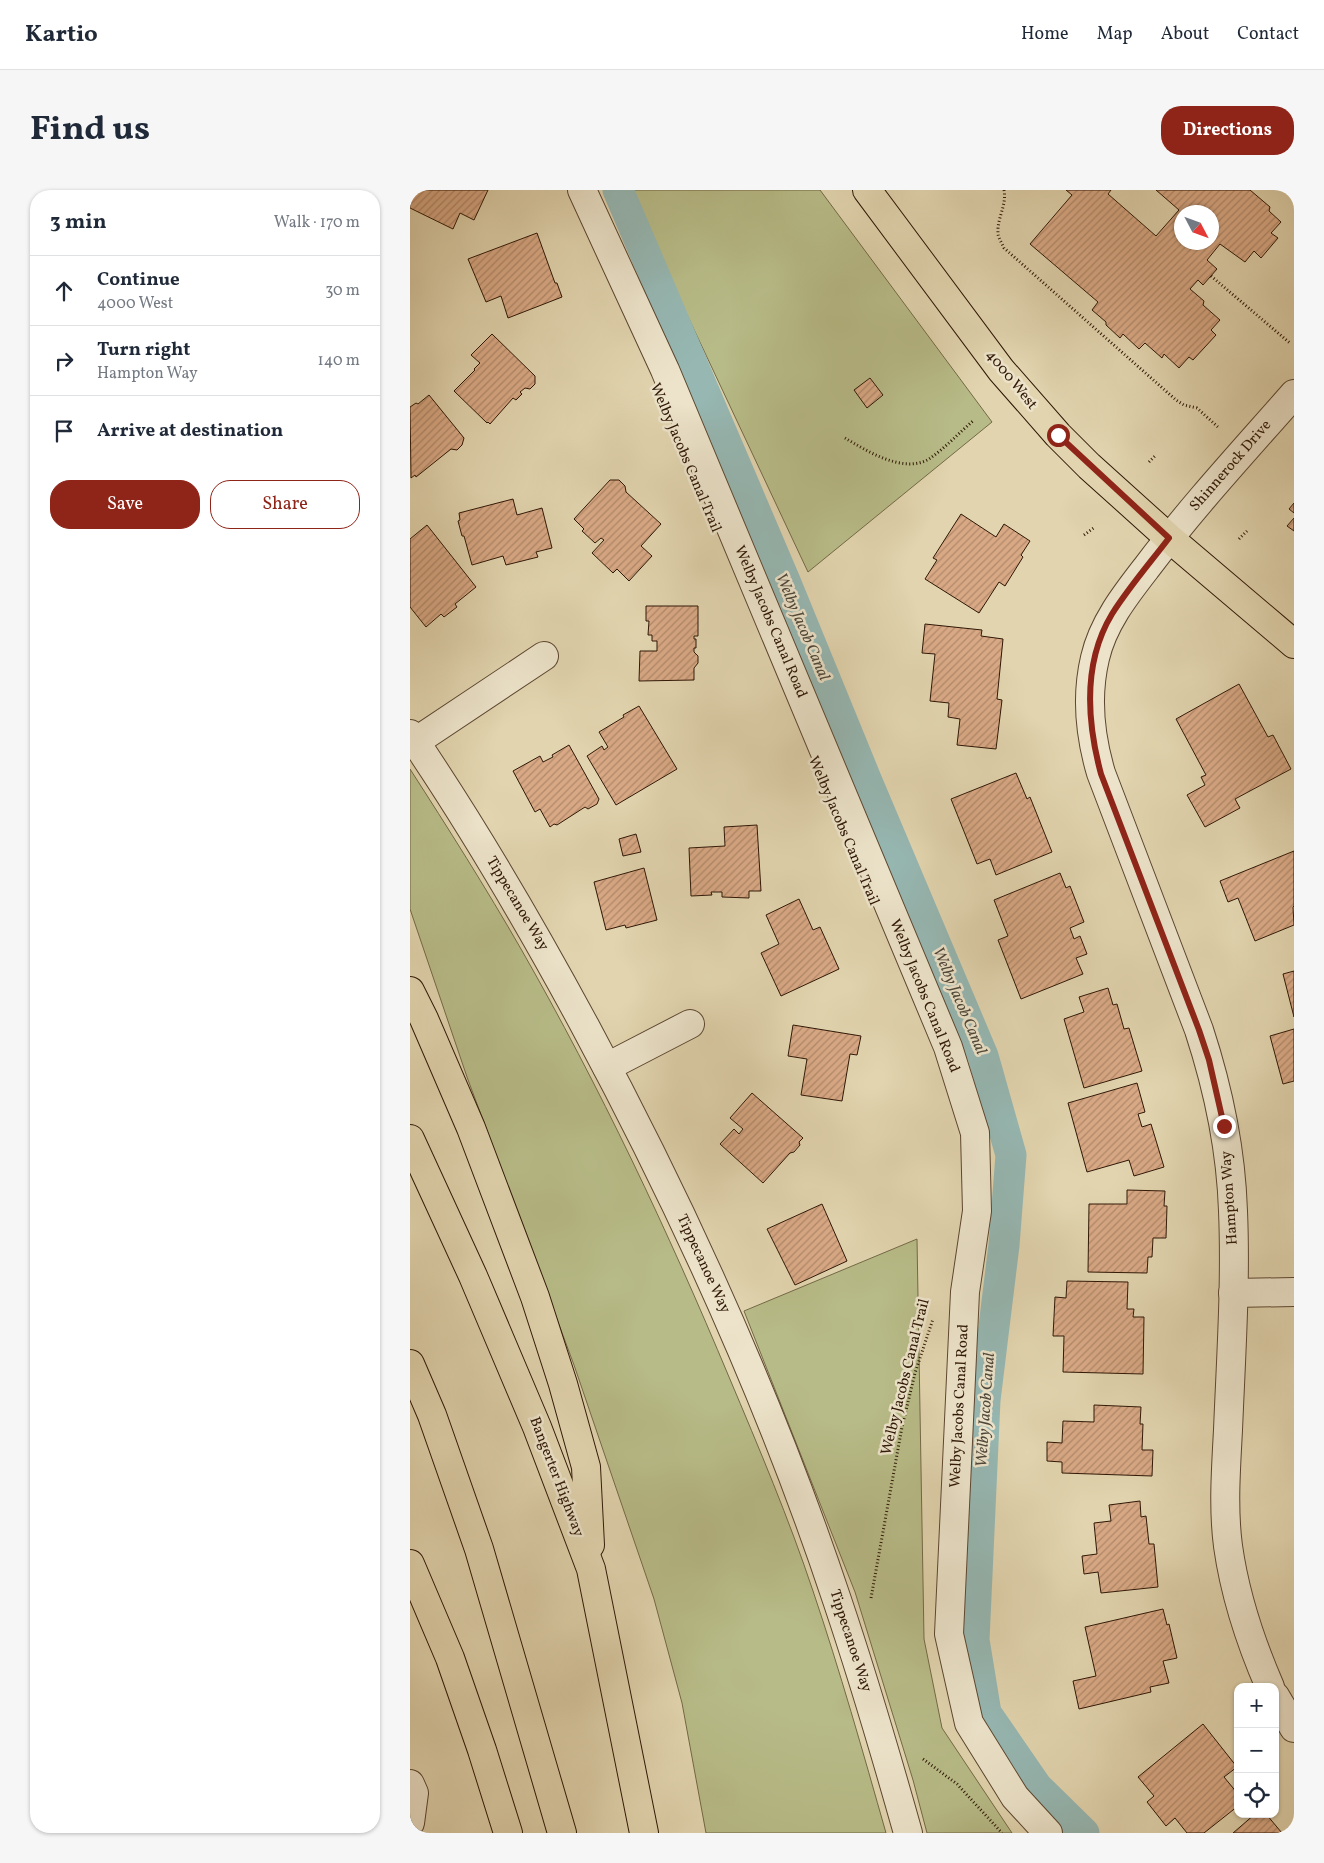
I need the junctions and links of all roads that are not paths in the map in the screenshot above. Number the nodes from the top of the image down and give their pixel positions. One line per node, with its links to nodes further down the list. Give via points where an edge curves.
1 (582, 190): 26 (street, Welby Jacobs Canal Road, via 664,370 944,1038 974,1133 977,1211 965,1292 949,1634 969,1723 1015,1797)
2 (867, 190): 4 (main road, 4000 West, via 1029,403 1089,466)
3 (1294, 394): 4 (street, Shinnerock Drive)
4 (1169, 538): 5 (main road, 4000 West); 13 (street, Hampton Way, via 1129,590 1101,636 1091,684 1092,735 1101,774 1199,1030 1216,1090 1230,1175)
5 (1294, 644)
6 (544, 656): 7 (street)
7 (413, 738): 10 (street, Tippecanoe Way, via 504,882)
8 (410, 991): 16 (main road, via 481,1153 535,1298 562,1384 586,1467)
9 (690, 1024): 10 (street)
10 (607, 1067): 25 (street, Tippecanoe Way, via 693,1241 770,1418 837,1600)
11 (410, 1139): 16 (main road, Bangerter Highway, via 537,1427)
12 (1294, 1292): 13 (street)
13 (1233, 1293): 17 (street, Hampton Way, via 1225,1508 1228,1545 1242,1617)
14 (410, 1364): 23 (main road, via 432,1415 479,1549)
15 (410, 1564): 22 (main road, via 450,1658)
16 (591, 1569): 24 (main road, Bangerter Highway)
17 (1268, 1683)
18 (1279, 1703): 19 (street)
19 (1294, 1728)
20 (410, 1784): 21 (street, via 414,1793)
21 (410, 1823)
22 (508, 1833)
23 (562, 1833)
24 (644, 1833)
25 (908, 1833)
26 (1048, 1833)

